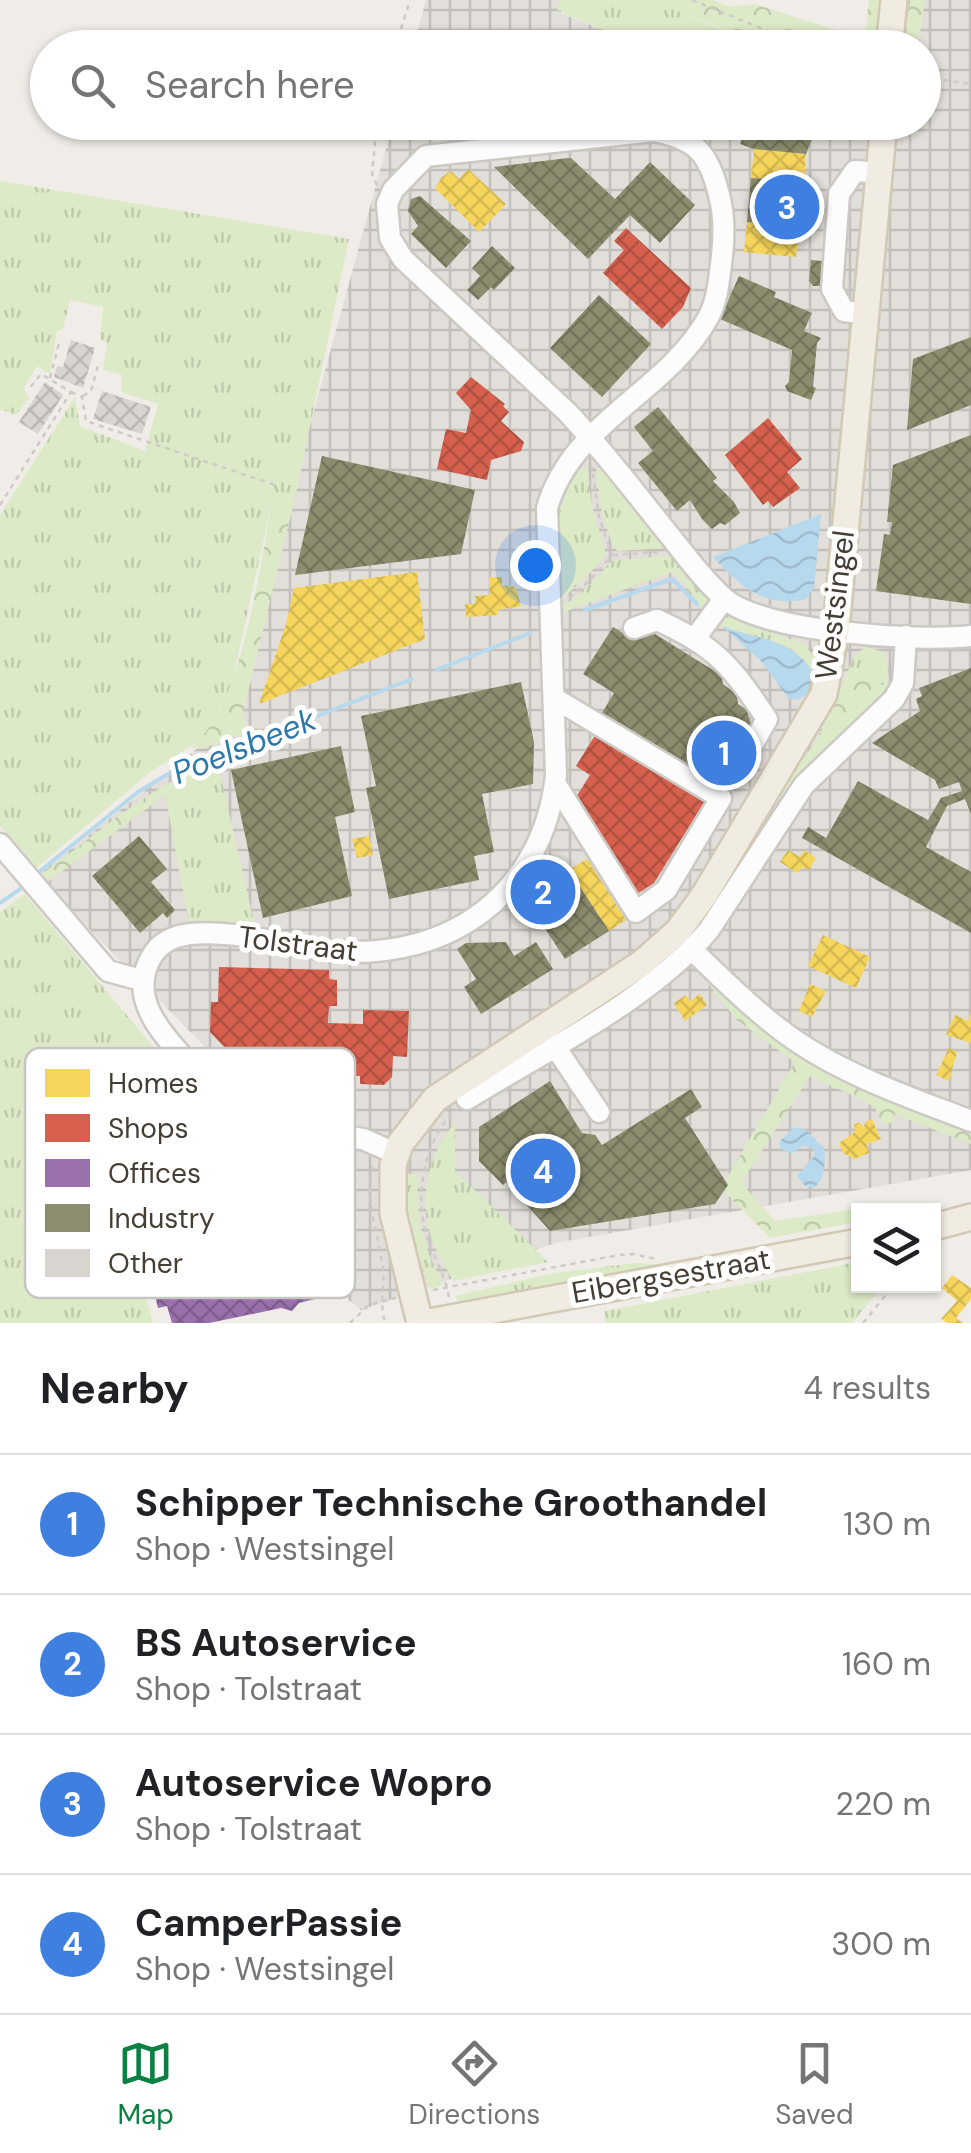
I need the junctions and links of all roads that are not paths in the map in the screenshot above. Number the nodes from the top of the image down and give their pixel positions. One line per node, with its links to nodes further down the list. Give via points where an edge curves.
1 (894, 0): 2 (main road)
2 (892, 30)
3 (566, 140): 8 (street, Tolstraat, via 426,156 387,204 390,238 403,259)
4 (686, 140): 8 (street, Tolstraat, via 711,166 722,208 722,253 710,314 682,355)
5 (883, 140): 6 (main road, Westsingel)
6 (881, 173): 7 (main road, Westsingel); 7 (street, via 855,171 839,194 832,289 844,310)
7 (867, 314): 11 (main road, Westsingel)
8 (590, 436): 9 (street); 15 (street, Tolstraat, via 560,474 547,508)
9 (724, 599): 11 (street, via 781,623); 14 (street)
10 (634, 628): 14 (street, via 657,620)
11 (836, 630): 12 (street); 27 (main road, Westsingel, via 817,708 678,931 642,963 435,1099)
12 (906, 636): 13 (street); 19 (street, via 903,683 894,699 804,785)
13 (971, 636)
14 (696, 637): 16 (street, via 732,668 767,719)
15 (554, 698): 17 (street, Tolstraat); 17 (street, via 721,798 666,890 636,912)
16 (744, 760)
17 (555, 783): 20 (street, Tolstraat, via 542,834 514,881 472,922 441,938 354,953 185,934 156,949)
18 (0, 844): 20 (street, via 108,971)
19 (692, 950): 21 (street, via 662,977); 25 (street, via 798,1042 853,1074)
20 (142, 980): 22 (street, via 152,1017)
21 (554, 1045): 23 (street); 24 (street)
22 (178, 1048)
23 (467, 1099)
24 (599, 1112)
25 (971, 1122)
26 (355, 1137): 27 (street)
27 (395, 1153): 31 (main road, via 393,1213)
28 (971, 1217): 29 (main road)
29 (941, 1225)
30 (851, 1243): 31 (main road, Eibergsestraat)
31 (422, 1323)

